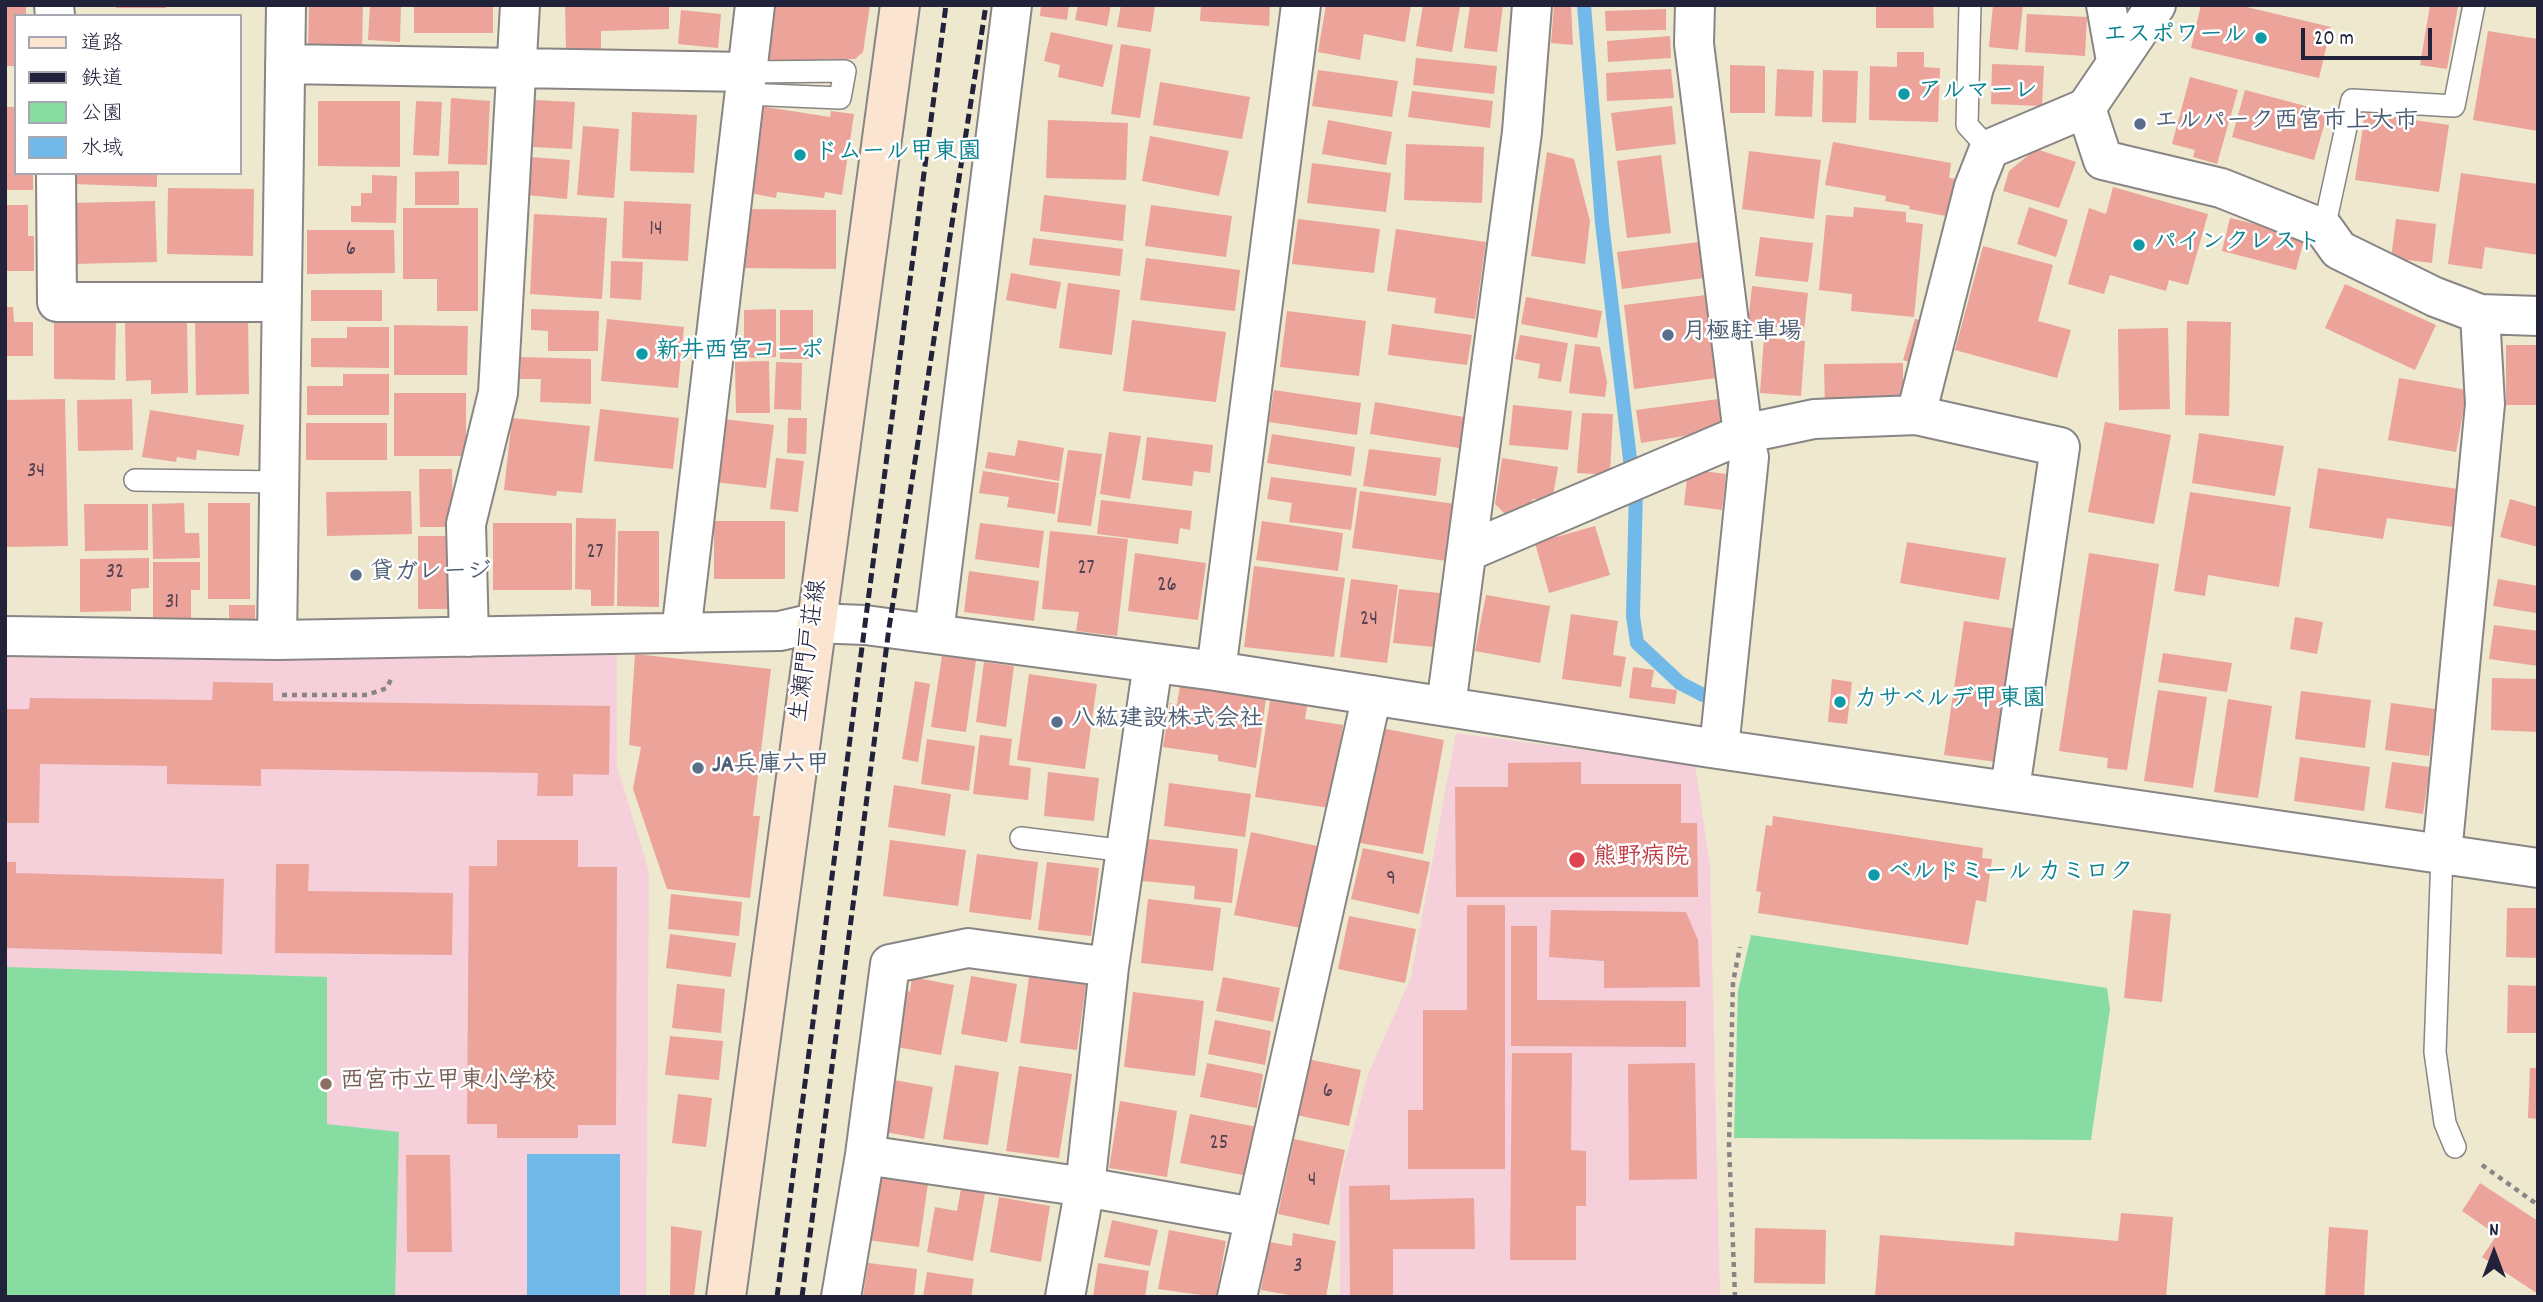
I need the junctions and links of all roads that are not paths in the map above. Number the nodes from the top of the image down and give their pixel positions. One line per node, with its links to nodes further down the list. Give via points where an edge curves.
1 (286, 5): 14 (street)
2 (520, 5): 15 (street)
3 (755, 5): 16 (street)
4 (900, 5): 29 (main road, 生瀬門戸荘線)
5 (1012, 5): 31 (street)
6 (1301, 5): 36 (street)
7 (1532, 5): 28 (street, via 1522,132)
8 (1695, 5): 25 (street, via 1694,44)
9 (1970, 5): 18 (lane, via 1967,125)
10 (2106, 5): 13 (street)
11 (2156, 5): 13 (street)
12 (2474, 5): 20 (lane, via 2454,106 2352,100)
13 (2116, 61): 17 (street)
14 (285, 76): 15 (street); 21 (street)
15 (515, 78): 16 (street); 33 (street, via 498,393 466,524)
16 (746, 83): 30 (street)
17 (2086, 108): 18 (street); 20 (street, via 2103,160 2221,188)
18 (1989, 149): 24 (street, via 1974,187)
19 (56, 175): 21 (street, via 57,302)
20 (2324, 229): 22 (street, via 2339,250)
21 (282, 302): 27 (street)
22 (2480, 314): 23 (street); 43 (street, via 2485,404)
23 (2538, 316)
24 (1916, 415): 25 (street, via 1814,419); 40 (street, via 2060,447)
25 (1743, 435): 28 (street); 39 (street, via 1749,457)
26 (135, 480): 27 (lane)
27 (280, 482): 34 (street)
28 (1469, 551): 38 (street)
29 (814, 623): 30 (street, via 780,631); 31 (street); 50 (main road, 生瀬門戸荘線)
30 (681, 633): 33 (street)
31 (934, 634): 35 (street)
32 (5, 636): 34 (street)
33 (469, 637): 34 (street)
34 (277, 640)
35 (1153, 663): 36 (street); 42 (street)
36 (1216, 671): 37 (street)
37 (1372, 695): 38 (street); 49 (street)
38 (1446, 706): 39 (street)
39 (1719, 749): 40 (street)
40 (2010, 789): 43 (street)
41 (1021, 838): 42 (lane)
42 (1126, 851): 45 (street)
43 (2442, 854): 44 (street); 46 (lane, via 2435,1052 2445,1122)
44 (2538, 868)
45 (1109, 967): 47 (street, via 968,948 890,964); 48 (street)
46 (2455, 1147)
47 (864, 1155): 48 (street); 51 (street)
48 (1085, 1187): 49 (street); 52 (street)
49 (1253, 1217): 53 (street)
50 (726, 1297)
51 (841, 1297)
52 (1065, 1297)
53 (1237, 1297)

